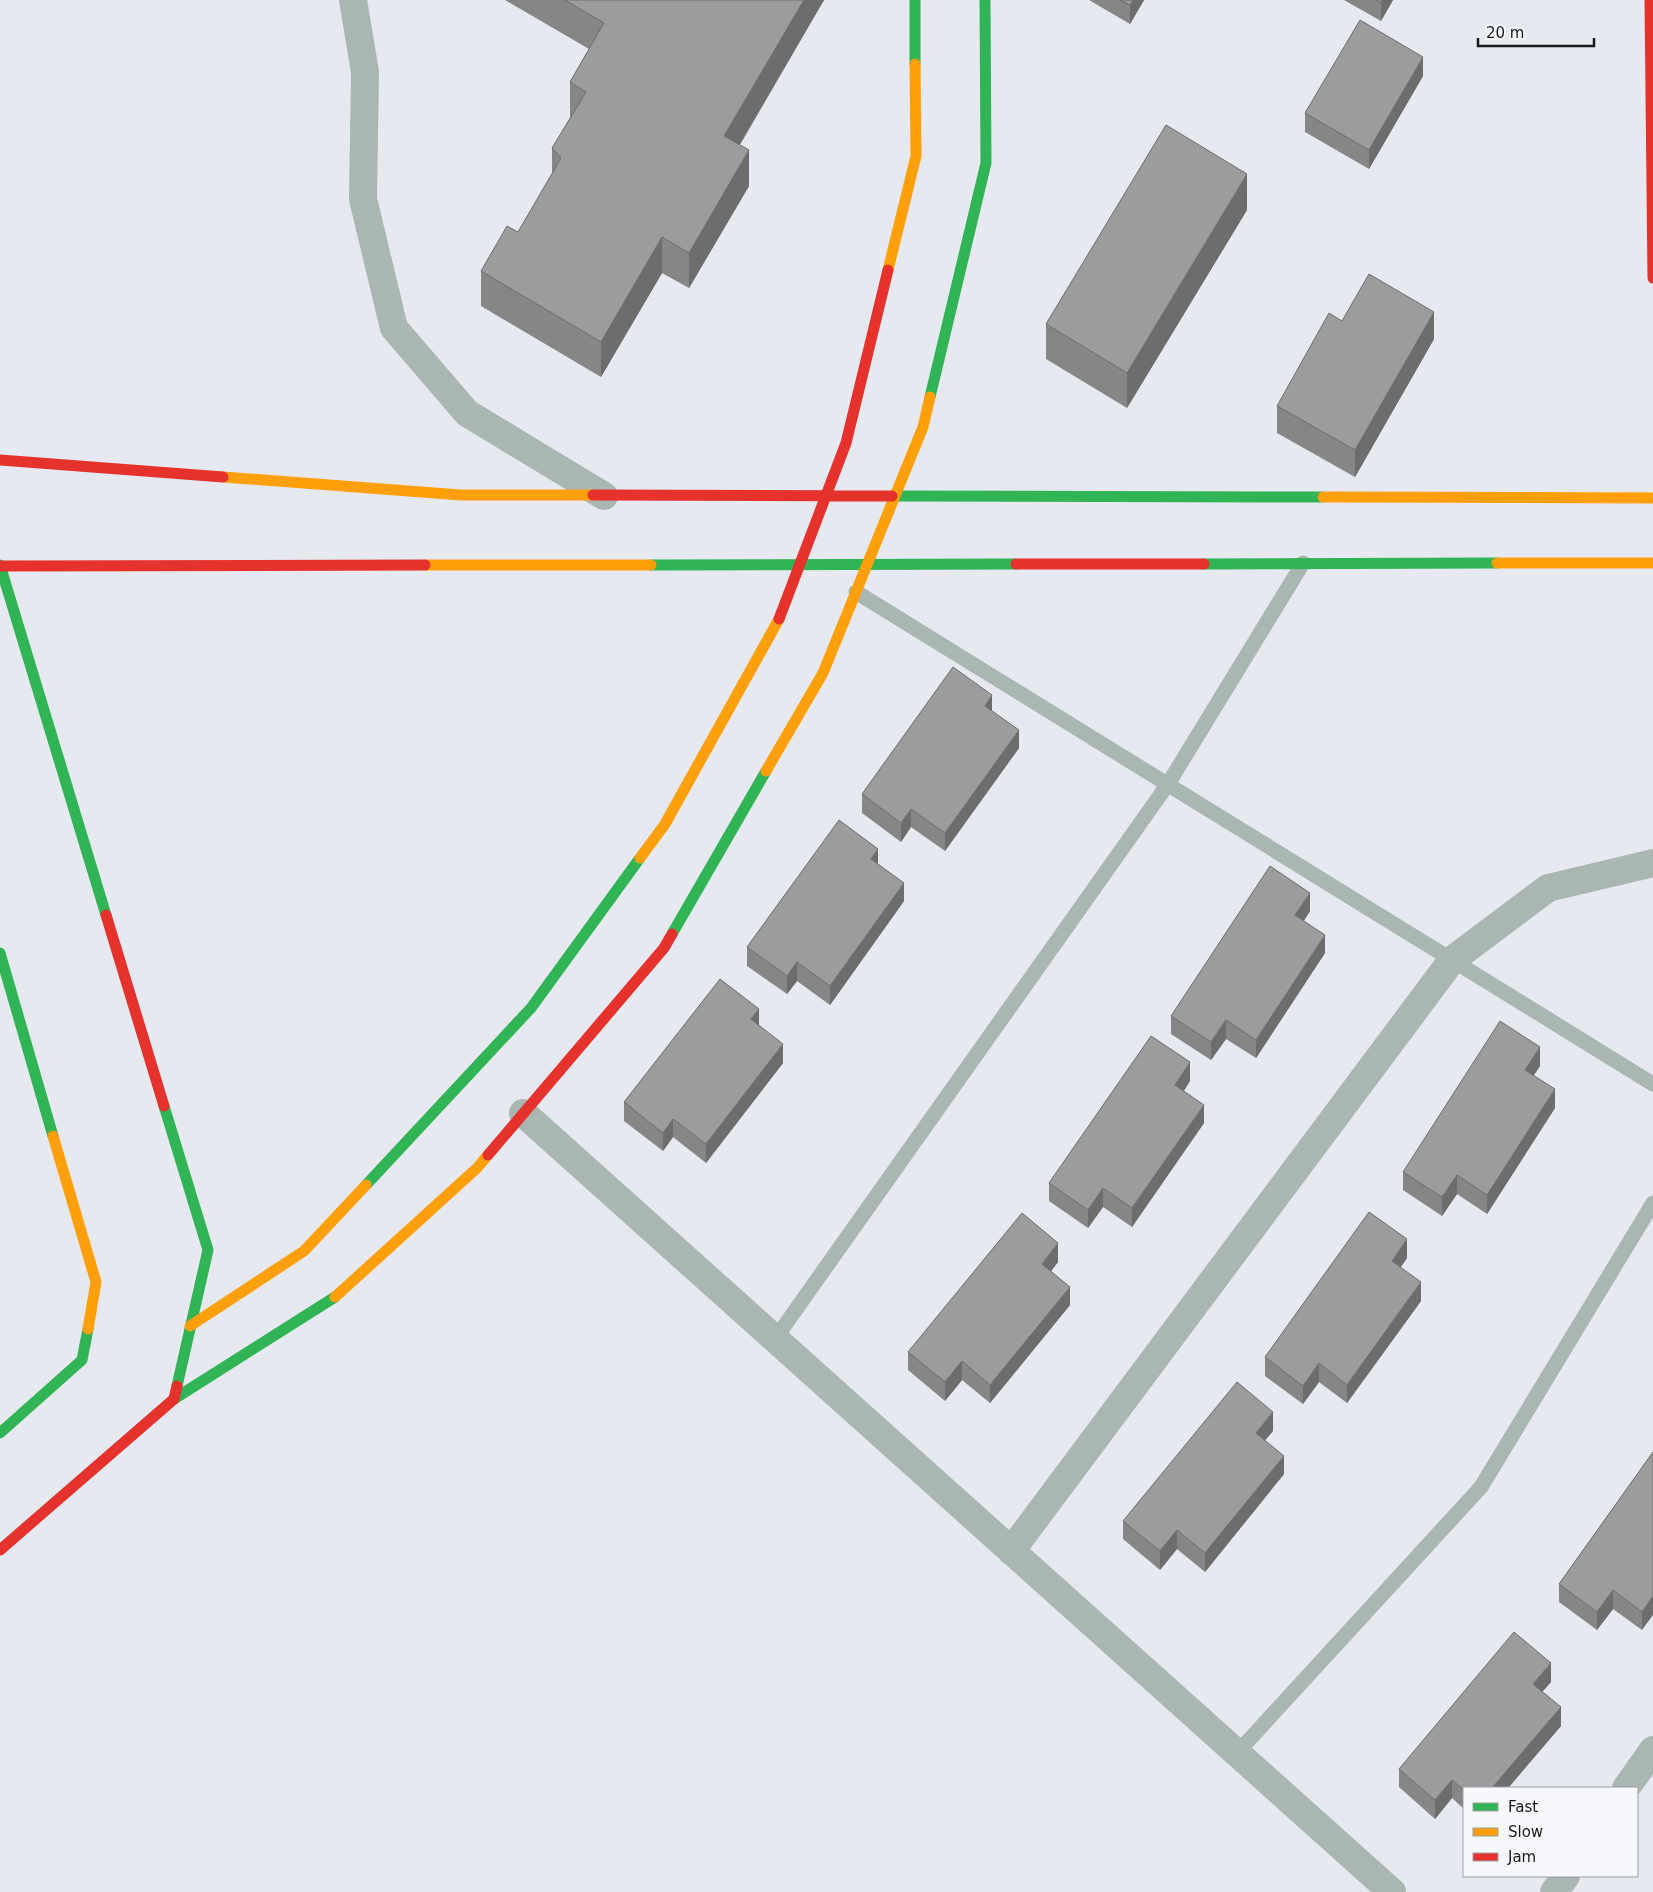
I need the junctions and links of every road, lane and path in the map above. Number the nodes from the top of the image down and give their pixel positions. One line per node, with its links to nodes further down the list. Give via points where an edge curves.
1 (353, 0): 8 (street, via 366,72 362,199 394,328 467,413)
2 (915, 0): 9 (street, via 916,156 846,444)
3 (985, 0): 10 (street, via 986,163 923,427)
4 (1650, 0): 5 (street)
5 (1653, 255): 6 (street)
6 (1653, 278)
7 (0, 460): 8 (street, via 460,495)
8 (604, 496): 9 (street)
9 (826, 496): 10 (street); 14 (street)
10 (895, 497): 11 (street); 15 (street)
11 (1653, 498)
12 (1653, 562): 13 (street)
13 (1303, 563): 15 (street); 18 (lane)
14 (800, 564): 15 (street); 16 (street); 25 (street, via 778,621 665,824 531,1008 304,1251)
15 (868, 564): 17 (street)
16 (0, 566): 25 (street, via 208,1250)
17 (856, 592): 18 (lane); 23 (street, via 823,672 664,948)
18 (1168, 784): 21 (lane); 26 (lane)
19 (1653, 863): 21 (street, via 1548,888)
20 (0, 953): 28 (street, via 12,1011 96,1282 82,1360)
21 (1452, 960): 22 (lane); 30 (street)
22 (1653, 1084)
23 (523, 1113): 26 (street); 27 (street, via 477,1168 337,1296)
24 (1653, 1203): 32 (lane, via 1481,1487)
25 (190, 1326): 27 (street)
26 (775, 1339): 30 (street)
27 (174, 1399): 29 (street)
28 (0, 1433)
29 (0, 1550)
30 (1011, 1551): 32 (street)
31 (1653, 1750): 33 (street)
32 (1237, 1753): 35 (street)
33 (1627, 1787)
34 (1565, 1877): 36 (street)
35 (1392, 1892)
36 (1554, 1892)

